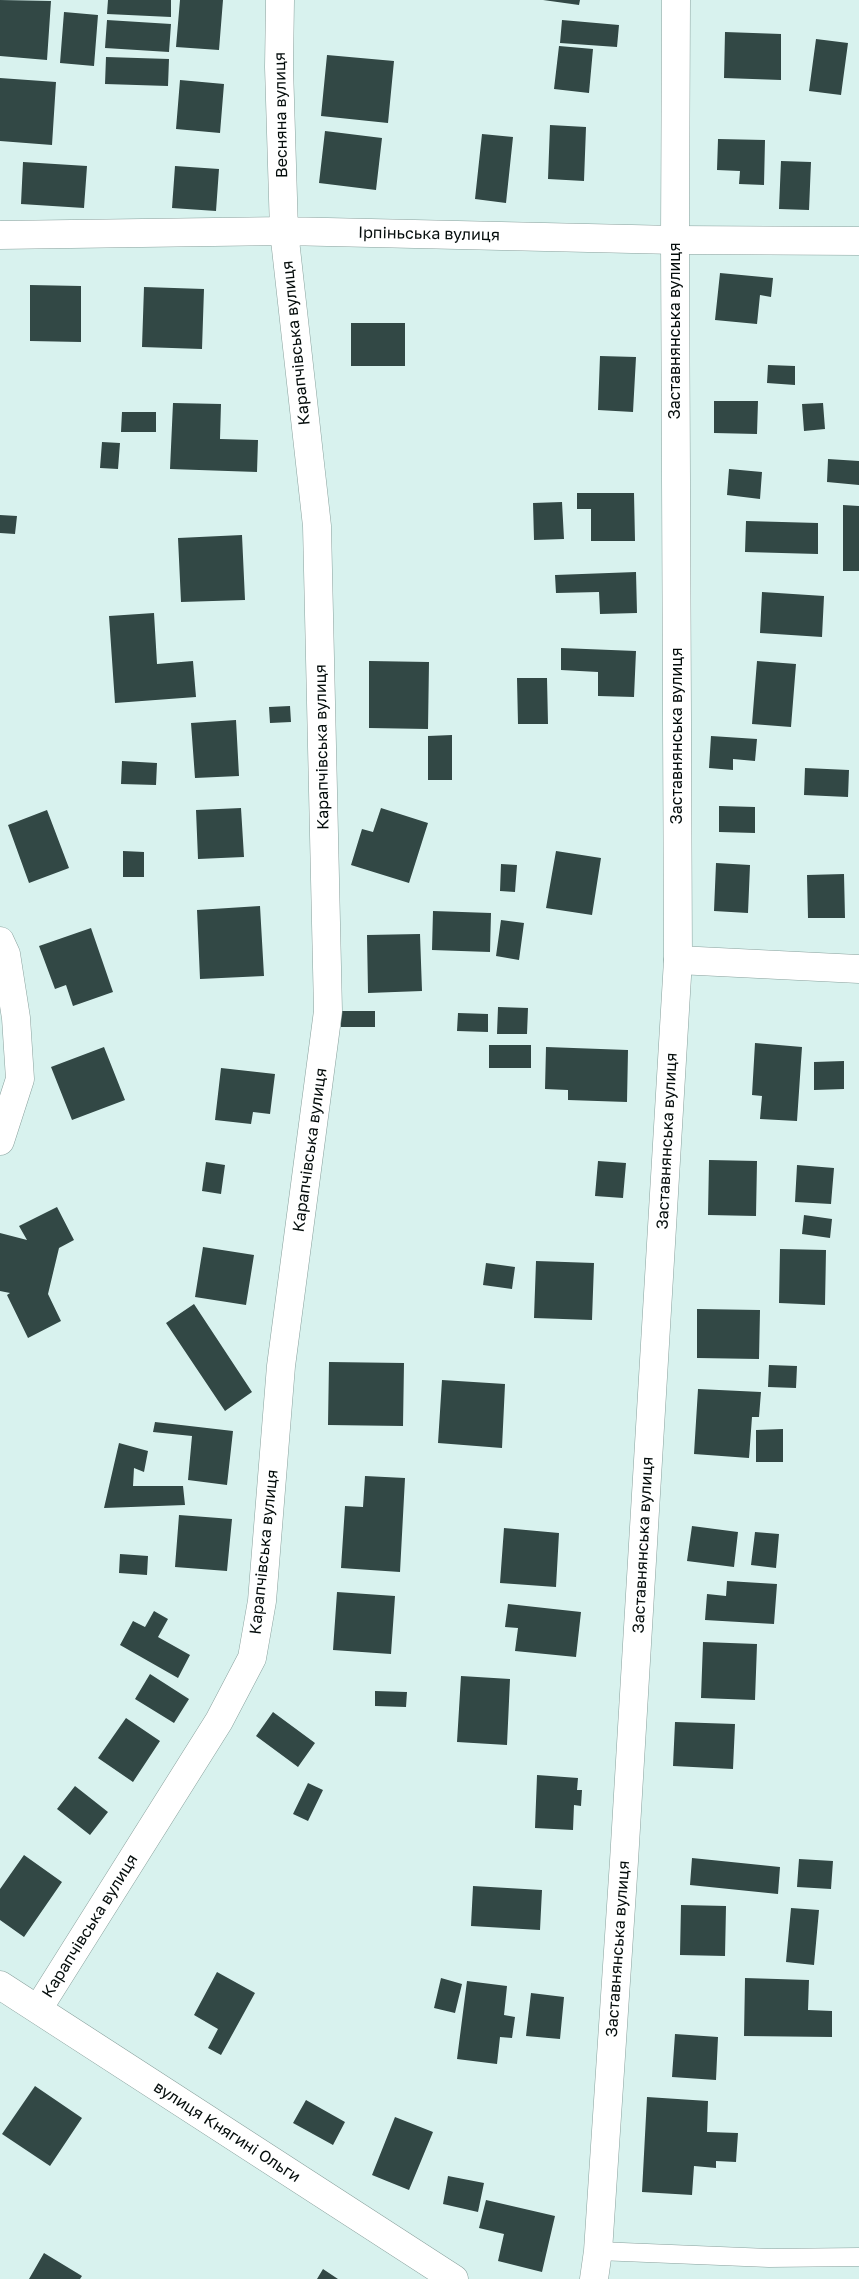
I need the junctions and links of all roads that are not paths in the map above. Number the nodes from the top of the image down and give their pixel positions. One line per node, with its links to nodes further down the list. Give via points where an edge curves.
1 (280, 0): 3 (street, Весняна вулиця, via 278,67)
2 (676, 0): 5 (street, Заставнянська вулиця)
3 (284, 231): 4 (street, Ірпіньська вулиця); 5 (street, Ірпіньська вулиця); 12 (street, Карапчівська вулиця, via 317,526 328,1011 281,1366 262,1601 252,1658 219,1721)
4 (0, 235)
5 (675, 240): 6 (street, Ірпіньська вулиця); 8 (street, Заставнянська вулиця)
6 (859, 241)
7 (0, 941): 10 (street, via 6,954 16,1018 20,1080)
8 (678, 960): 9 (street); 13 (street, Заставнянська вулиця)
9 (859, 969)
10 (0, 1141)
11 (0, 1985): 12 (street, вулиця Княгині Ольги)
12 (38, 2010): 15 (street, вулиця Княгині Ольги)
13 (598, 2251): 14 (lane, via 769,2258); 16 (street, Заставнянська вулиця)
14 (859, 2256)
15 (454, 2279)
16 (594, 2279)

